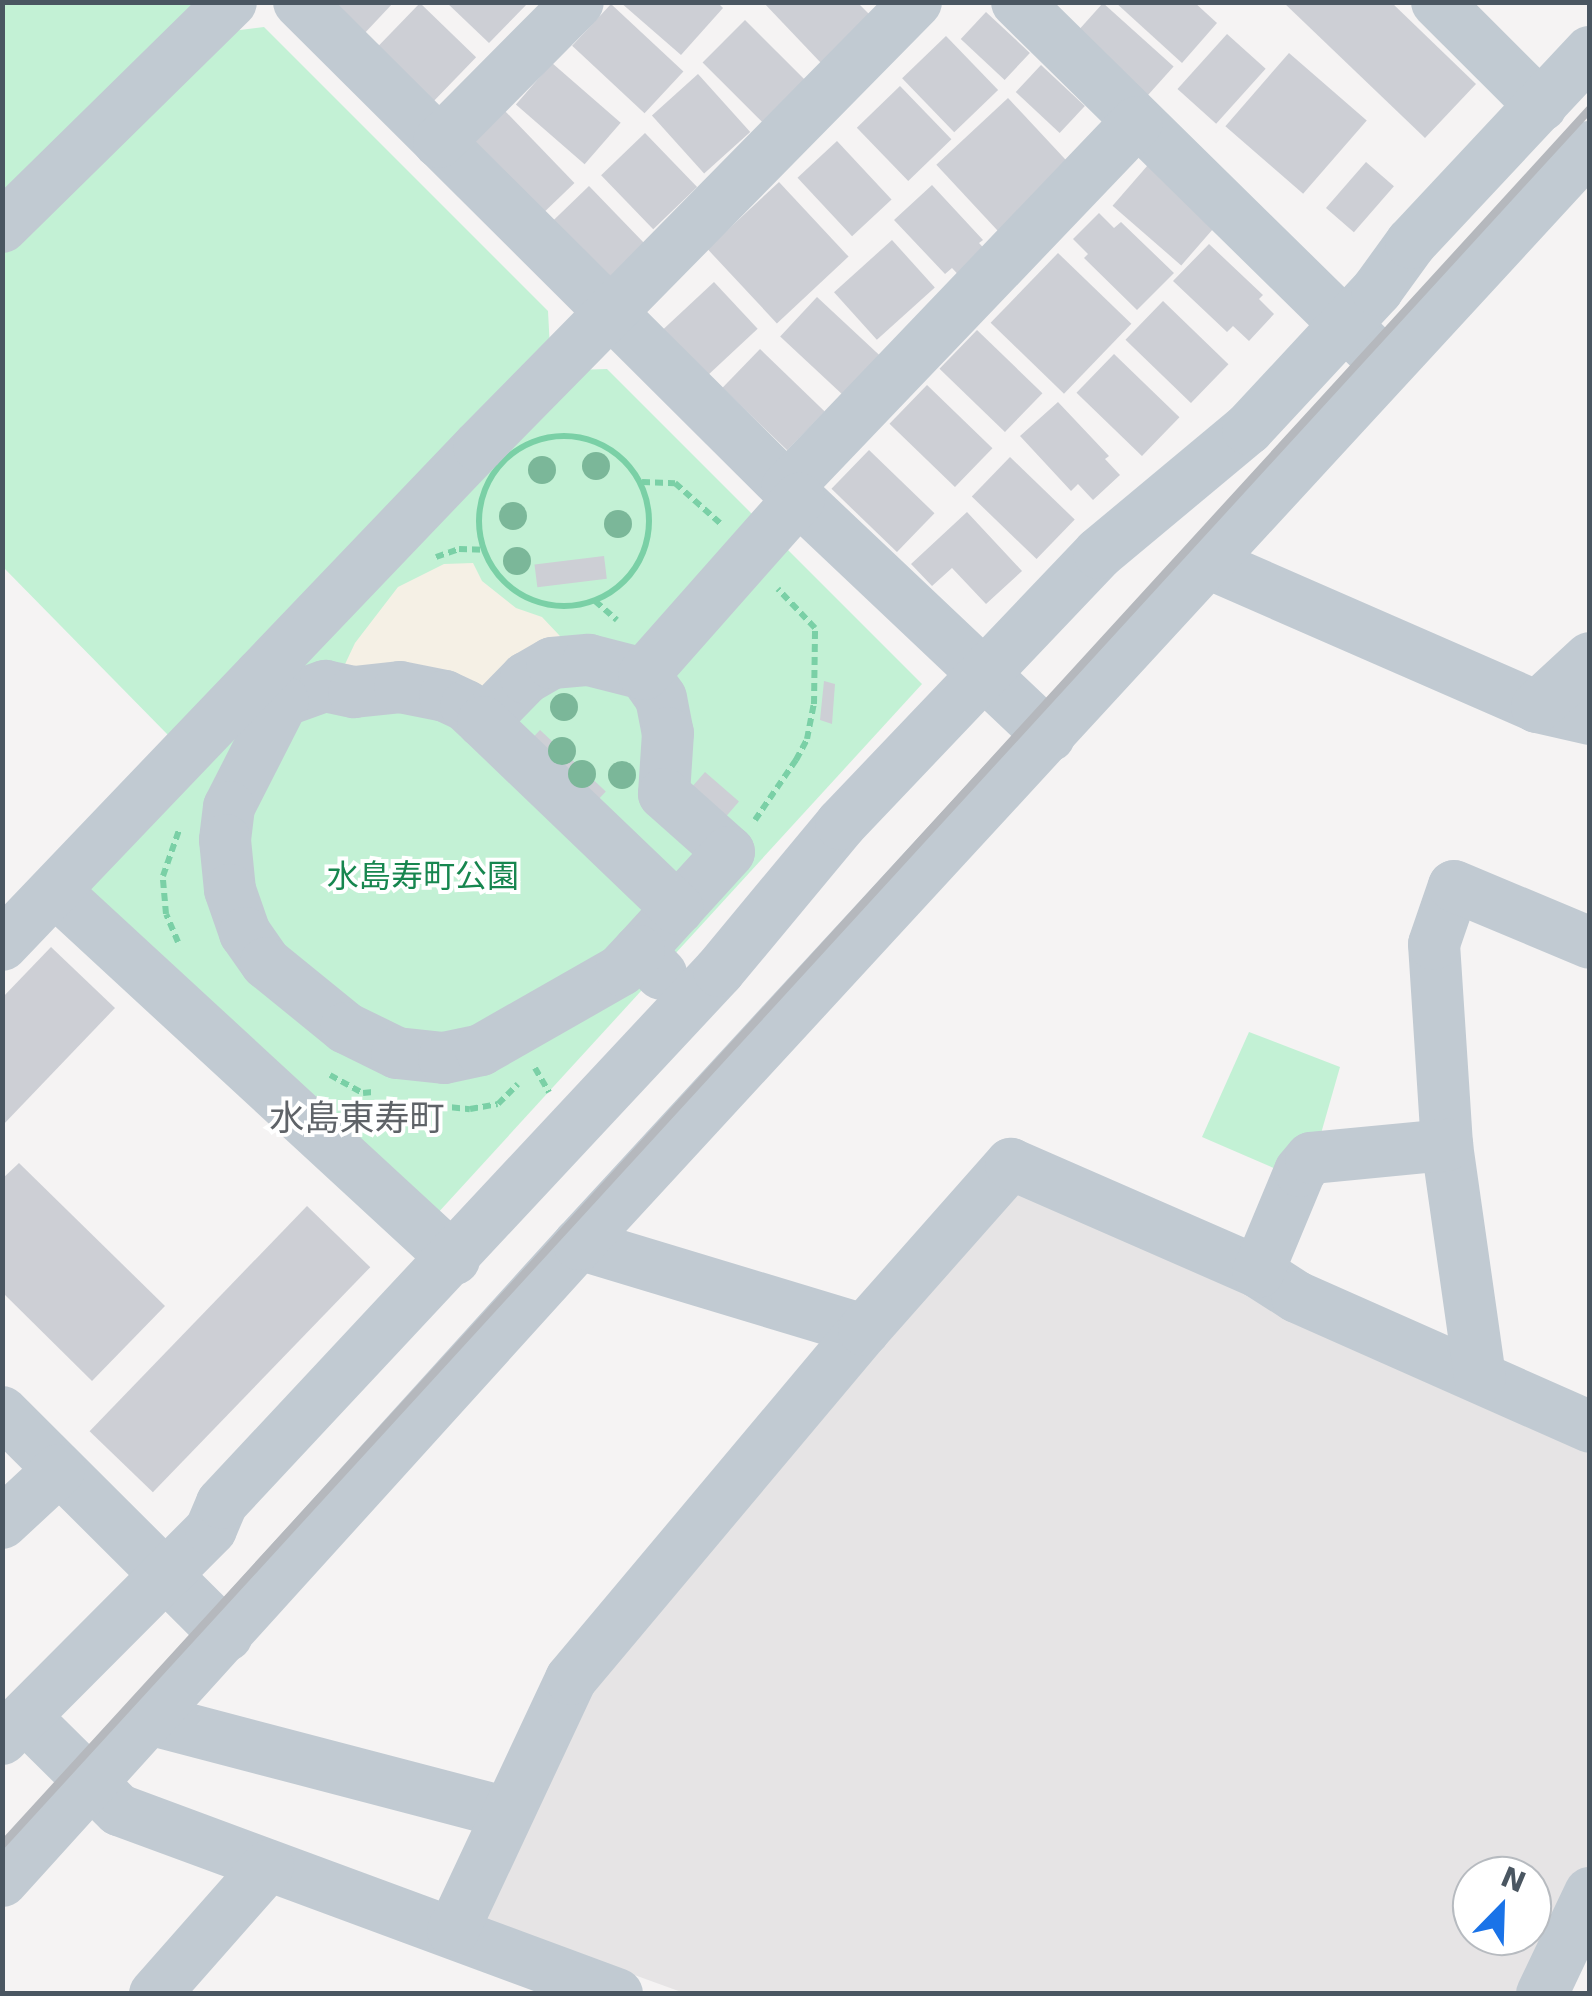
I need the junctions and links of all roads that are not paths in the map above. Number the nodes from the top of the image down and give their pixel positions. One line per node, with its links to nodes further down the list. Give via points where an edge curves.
1 (231, 2): 12 (street)
2 (299, 2): 10 (street)
3 (578, 2): 10 (street)
4 (916, 2): 13 (street)
5 (1018, 2): 9 (street)
6 (1436, 2): 8 (street)
7 (1590, 52): 8 (street)
8 (1541, 106): 14 (street, via 1411,243)
9 (1137, 122): 14 (street); 16 (street)
10 (438, 142): 13 (street)
11 (1590, 147): 15 (street)
12 (2, 227)
13 (613, 314): 16 (street); 21 (street, via 479,446)
14 (1345, 326): 15 (street); 20 (street, via 1248,429 1099,553)
15 (1388, 366): 17 (street)
16 (793, 493): 19 (street); 20 (street)
17 (1208, 563): 22 (street); 25 (street)
18 (1590, 658): 22 (street)
19 (644, 674): 24 (street, via 589,660 552,664 526,678); 26 (street, via 661,698 668,732)
20 (984, 676): 25 (street); 34 (street, via 841,824 719,971)
21 (271, 688): 24 (street, via 400,687 445,696); 28 (street); 29 (street, via 229,807 230,890 245,934 266,963 346,1028 397,1053 444,1058 481,1050 621,970 654,966)
22 (1537, 707): 23 (street)
23 (1590, 719)
24 (483, 722): 27 (street)
25 (1049, 736): 33 (street)
26 (664, 794): 27 (street); 29 (street, via 729,852)
27 (613, 847): 29 (street)
28 (55, 890): 31 (street); 34 (street)
29 (678, 909)
30 (1590, 943): 32 (street, via 1454,886 1434,944)
31 (2, 946)
32 (1447, 1144): 35 (street, via 1311,1158); 37 (street)
33 (578, 1244): 36 (street); 43 (street)
34 (454, 1258): 42 (street, via 222,1503 210,1529)
35 (1258, 1272): 36 (street, via 1011,1164); 37 (street, via 1298,1298)
36 (864, 1330): 47 (street, via 570,1679)
37 (1480, 1377): 39 (street)
38 (2, 1412): 40 (street)
39 (1582, 1420)
40 (59, 1470): 41 (street); 42 (street)
41 (2, 1523)
42 (165, 1576): 43 (street); 45 (street)
43 (227, 1636): 44 (street)
44 (148, 1718): 46 (street); 47 (street)
45 (14, 1729): 46 (street)
46 (90, 1784): 48 (street, via 119,1810); 49 (street)
47 (507, 1814): 51 (street)
48 (268, 1866): 51 (street); 52 (street)
49 (2, 1881)
50 (1590, 1893): 54 (street)
51 (453, 1931): 53 (street)
52 (155, 1994)
53 (617, 1994)
54 (1542, 1994)

